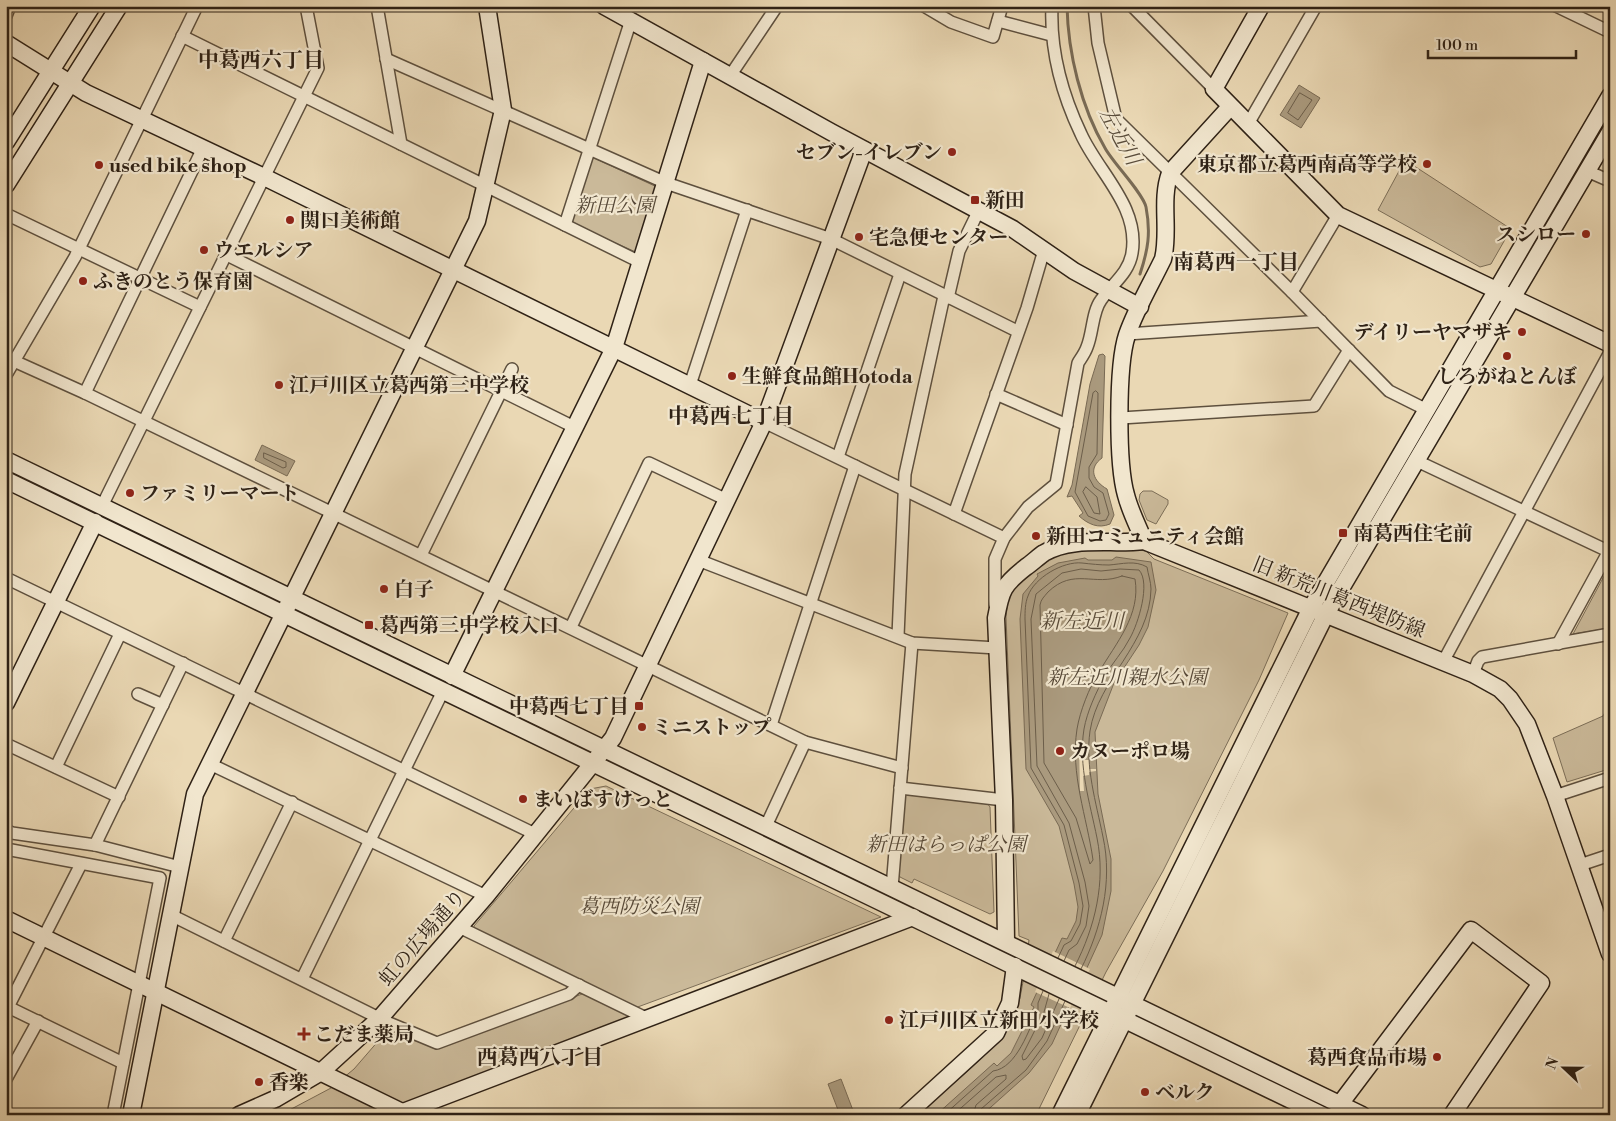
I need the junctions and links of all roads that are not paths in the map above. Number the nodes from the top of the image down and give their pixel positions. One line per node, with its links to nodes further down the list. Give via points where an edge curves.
1 (10, 6): 18 (street)
2 (92, 6): 27 (street)
3 (119, 6): 29 (street)
4 (197, 6): 23 (street)
5 (306, 6): 32 (street, via 318,68)
6 (377, 6): 25 (street)
7 (487, 6): 34 (street)
8 (604, 6): 19 (street)
9 (777, 6): 28 (street)
10 (924, 6): 20 (street, via 951,22 993,37)
11 (1002, 6): 20 (street)
12 (1052, 6): 22 (street)
13 (1094, 6): 44 (street, via 1098,43 1116,119)
14 (1132, 6): 30 (street)
15 (1261, 6): 30 (street)
16 (1316, 6): 36 (street)
17 (1556, 6): 21 (street)
18 (6, 16)
19 (631, 20): 26 (street); 41 (street)
20 (998, 22): 22 (street)
21 (1610, 32)
22 (1051, 35): 64 (street, via 1062,86 1081,136 1120,196 1134,233 1132,255 1123,276)
23 (182, 36): 32 (street); 35 (street)
24 (6, 43): 27 (street)
25 (386, 59): 34 (street); 39 (street)
26 (703, 61): 28 (street); 47 (street)
27 (51, 71): 29 (street); 38 (street)
28 (730, 76): 42 (street)
29 (71, 83): 35 (street); 48 (street)
30 (1214, 89): 33 (street)
31 (1610, 96): 63 (street)
32 (304, 97): 39 (street); 45 (street)
33 (1230, 107): 36 (street); 44 (street)
34 (503, 110): 41 (street); 49 (street)
35 (140, 119): 40 (street); 56 (street)
36 (1248, 124): 53 (street)
37 (1610, 132): 43 (street)
38 (6, 142)
39 (400, 144): 49 (street)
40 (203, 148): 45 (street); 62 (street)
41 (589, 149): 47 (street); 54 (street)
42 (864, 150): 51 (street); 55 (street, 虹の広場通り)
43 (1587, 170): 46 (street); 67 (street)
44 (1170, 172): 65 (street); 69 (street, via 1166,185 1166,248)
45 (264, 176): 58 (street); 60 (street)
46 (1610, 182)
47 (666, 183): 50 (street); 59 (street)
48 (6, 185)
49 (485, 186): 54 (street); 60 (street, via 477,221)
50 (747, 210): 55 (street); 81 (street)
51 (979, 210): 57 (street); 66 (street, via 959,251)
52 (6, 214): 56 (street)
53 (1338, 215): 63 (street); 65 (street)
54 (565, 225): 59 (street)
55 (830, 240): 61 (street); 88 (street, 虹の広場通り)
56 (78, 250): 62 (street); 78 (street)
57 (1044, 250): 64 (street); 71 (street)
58 (226, 254): 68 (street); 74 (street)
59 (640, 262): 75 (street)
60 (454, 270): 74 (street); 75 (street)
61 (900, 274): 66 (street); 91 (street)
62 (140, 278): 68 (street); 83 (street)
63 (1497, 290): 67 (street); 85 (street)
64 (1108, 292): 69 (street); 89 (street, via 1100,301 1087,348 1078,363)
65 (1292, 292): 70 (street)
66 (946, 297): 71 (street); 96 (street, via 905,474)
67 (1513, 297): 73 (street); 93 (street)
68 (200, 307): 87 (street)
69 (1140, 307): 72 (street)
70 (1320, 321): 72 (street); 76 (street)
71 (1018, 332): 84 (street)
72 (1127, 334): 86 (street, via 1123,349)
73 (1610, 344)
74 (416, 348): 82 (street); 99 (street)
75 (614, 348): 81 (street); 90 (street)
76 (1349, 350): 85 (street, via 1390,391); 86 (street, via 1314,406)
77 (1610, 352): 100 (street)
78 (14, 361): 80 (street); 83 (street)
79 (512, 369): 82 (street)
80 (6, 374)
81 (690, 385): 88 (street)
82 (501, 391): 90 (street); 106 (street)
83 (85, 393): 87 (street)
84 (996, 394): 89 (street); 101 (street)
85 (1427, 410): 113 (street)
86 (1121, 418): 104 (street, via 1121,467 1126,495)
87 (144, 422): 98 (street); 99 (street)
88 (764, 422): 91 (street); 97 (street, 虹の広場通り)
89 (1067, 425): 103 (street, via 1056,484 1028,507)
90 (574, 427): 109 (street)
91 (838, 458): 94 (street)
92 (6, 460): 98 (street)
93 (1417, 461): 100 (street); 115 (street)
94 (855, 466): 96 (street); 112 (street)
95 (6, 480): 102 (street)
96 (905, 490): 101 (street); 120 (street)
97 (727, 500): 107 (street, 虹の広場通り); 117 (street, via 649,463)
98 (102, 506): 110 (street)
99 (333, 513): 106 (street); 110 (street)
100 (1525, 513): 105 (street); 124 (street)
101 (954, 514): 103 (street)
102 (95, 522): 111 (street); 114 (street)
103 (1004, 538): 116 (street, via 995,559)
104 (1144, 541): 113 (street, 旧 新荒川葛西堤防線); 116 (street, 旧 新荒川葛西堤防線, via 1072,544 1045,552 1001,592)
105 (1609, 550): 122 (street)
106 (421, 555): 109 (street)
107 (698, 560): 112 (street); 126 (street, 虹の広場通り)
108 (6, 578): 111 (street)
109 (494, 591): 117 (street); 128 (street)
110 (291, 598): 114 (street); 128 (street)
111 (56, 602): 118 (street); 132 (street)
112 (810, 603): 120 (street); 134 (street)
113 (1311, 608): 115 (street, 旧 新荒川葛西堤防線); 174 (street)
114 (284, 614): 129 (street); 130 (street)
115 (1326, 614): 124 (street, 旧 新荒川葛西堤防線); 174 (street)
116 (996, 618): 123 (street, 旧 新荒川葛西堤防線)
117 (571, 627): 126 (street)
118 (120, 634): 125 (street); 140 (street)
119 (1610, 634): 122 (street)
120 (898, 636): 121 (street)
121 (912, 643): 123 (street); 141 (street)
122 (1558, 644): 127 (street, via 1482,657)
123 (998, 648): 147 (street, 旧 新荒川葛西堤防線)
124 (1443, 662): 127 (street, 旧 新荒川葛西堤防線)
125 (183, 663): 130 (street); 133 (street)
126 (649, 665): 134 (street); 137 (street, 虹の広場通り, via 613,738)
127 (1473, 674): 145 (street, 旧 新荒川葛西堤防線, via 1500,689 1518,709)
128 (452, 676): 137 (street)
129 (443, 691): 138 (street); 142 (street)
130 (245, 693): 139 (street); 142 (street)
131 (138, 694): 133 (street)
132 (6, 703)
133 (163, 705): 146 (street)
134 (771, 725): 135 (street)
135 (805, 742): 141 (street); 149 (street)
136 (6, 744): 140 (street)
137 (604, 749): 138 (street, 虹の広場通り); 149 (street)
138 (592, 763): 151 (street, 虹の広場通り); 162 (street)
139 (210, 764): 148 (street); 158 (street, via 195,794)
140 (56, 767): 146 (street)
141 (902, 768): 144 (street)
142 (404, 771): 151 (street); 152 (street)
143 (1610, 778): 145 (street)
144 (900, 788): 147 (street); 159 (street)
145 (1555, 796): 157 (street, 旧 新荒川葛西堤防線)
146 (119, 797): 153 (street)
147 (1004, 800): 167 (street, 旧 新荒川葛西堤防線)
148 (292, 802): 152 (street); 166 (street)
149 (766, 826): 159 (street)
150 (6, 830): 153 (street)
151 (536, 834): 160 (street, 虹の広場通り)
152 (370, 840): 160 (street); 170 (street)
153 (95, 845): 158 (street)
154 (6, 849): 156 (street)
155 (1610, 855): 157 (street)
156 (81, 864): 165 (street); 171 (street, via 160,878)
157 (1580, 865): 168 (street, 旧 新荒川葛西堤防線)
158 (180, 867): 161 (street)
159 (892, 888): 167 (street)
160 (486, 896): 164 (street, 虹の広場通り)
161 (170, 915): 166 (street); 173 (street)
162 (913, 917): 169 (street); 178 (street)
163 (6, 920): 165 (street)
164 (459, 927): 172 (street); 177 (street, 虹の広場通り)
165 (43, 938): 171 (street); 175 (street)
166 (224, 941): 170 (street)
167 (1006, 942): 174 (street)
168 (1610, 954)
169 (1022, 969): 176 (street); 188 (street, via 996,1032)
170 (302, 979): 177 (street)
171 (139, 985): 173 (street); 180 (street)
172 (579, 985): 177 (street, via 569,994 437,1043); 178 (street)
173 (154, 992): 181 (street); 186 (street)
174 (1125, 1000): 176 (street); 183 (street)
175 (7, 1006): 179 (street)
176 (1117, 1017): 189 (street); 190 (street); 191 (street)
177 (380, 1018): 181 (street, 虹の広場通り)
178 (648, 1019): 184 (street)
179 (38, 1021): 180 (street); 182 (street)
180 (123, 1064): 185 (street)
181 (321, 1072): 184 (street); 187 (street, 虹の広場通り, via 275,1099)
182 (6, 1079)
183 (1340, 1104): 192 (street); 193 (street, via 1470,930 1541,983)
184 (403, 1114)
185 (112, 1115)
186 (131, 1115)
187 (238, 1115)
188 (906, 1115)
189 (1060, 1115)
190 (1077, 1115)
191 (1322, 1115)
192 (1362, 1115)
193 (1452, 1115)

